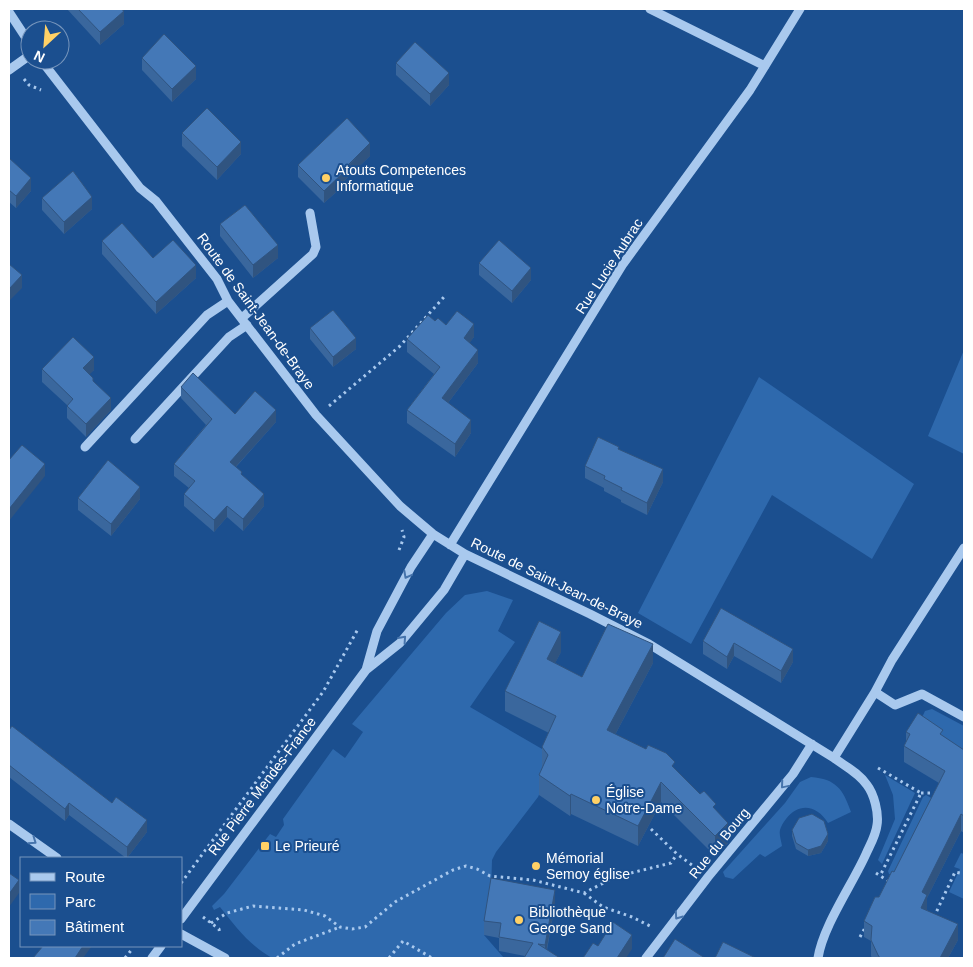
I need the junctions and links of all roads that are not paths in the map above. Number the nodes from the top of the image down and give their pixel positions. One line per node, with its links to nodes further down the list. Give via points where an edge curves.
1 (650, 9): 6 (street)
2 (800, 9): 6 (street, Rue Lucie Aubrac)
3 (9, 12): 4 (street)
4 (20, 29)
5 (20, 62): 7 (street)
6 (765, 66): 15 (street, Rue Lucie Aubrac, via 623,264)
7 (9, 70)
8 (48, 70): 10 (street, Route de Saint-Jean-de-Braye, via 140,188 156,202 217,279)
9 (310, 213): 11 (street, via 316,247 313,254)
10 (228, 301): 11 (street, Route de Saint-Jean-de-Braye); 13 (street, via 207,315)
11 (245, 322): 12 (street); 14 (street, Route de Saint-Jean-de-Braye, via 316,415 400,506)
12 (135, 438)
13 (85, 448)
14 (433, 534): 15 (street, Route de Saint-Jean-de-Braye); 18 (street, Rue Pierre Mendes-France, one-way to 18, via 411,567 377,631)
15 (450, 545): 17 (street, Route de Saint-Jean-de-Braye)
16 (964, 548): 19 (street)
17 (465, 554): 18 (street, Rue Pierre Mendes-France, one-way to 17, via 400,643 444,590); 21 (street, Route de Saint-Jean-de-Braye, via 650,644)
18 (366, 670): 25 (street, Rue Pierre Mendes-France)
19 (875, 692): 20 (street, via 895,705 922,694); 22 (street)
20 (964, 717)
21 (812, 744): 22 (street, Route de Saint-Jean-de-Braye); 30 (street, Rue du Bourg, one-way to 30, via 793,774)
22 (834, 758): 31 (street, Route de Saint-Jean-de-Braye, via 866,784 873,796 877,824 860,868 826,933)
23 (9, 824): 24 (street, one-way to 24)
24 (56, 857)
25 (182, 917)
26 (182, 935): 29 (street)
27 (160, 947): 28 (street)
28 (152, 958)
29 (224, 958)
30 (646, 958)
31 (818, 958)

